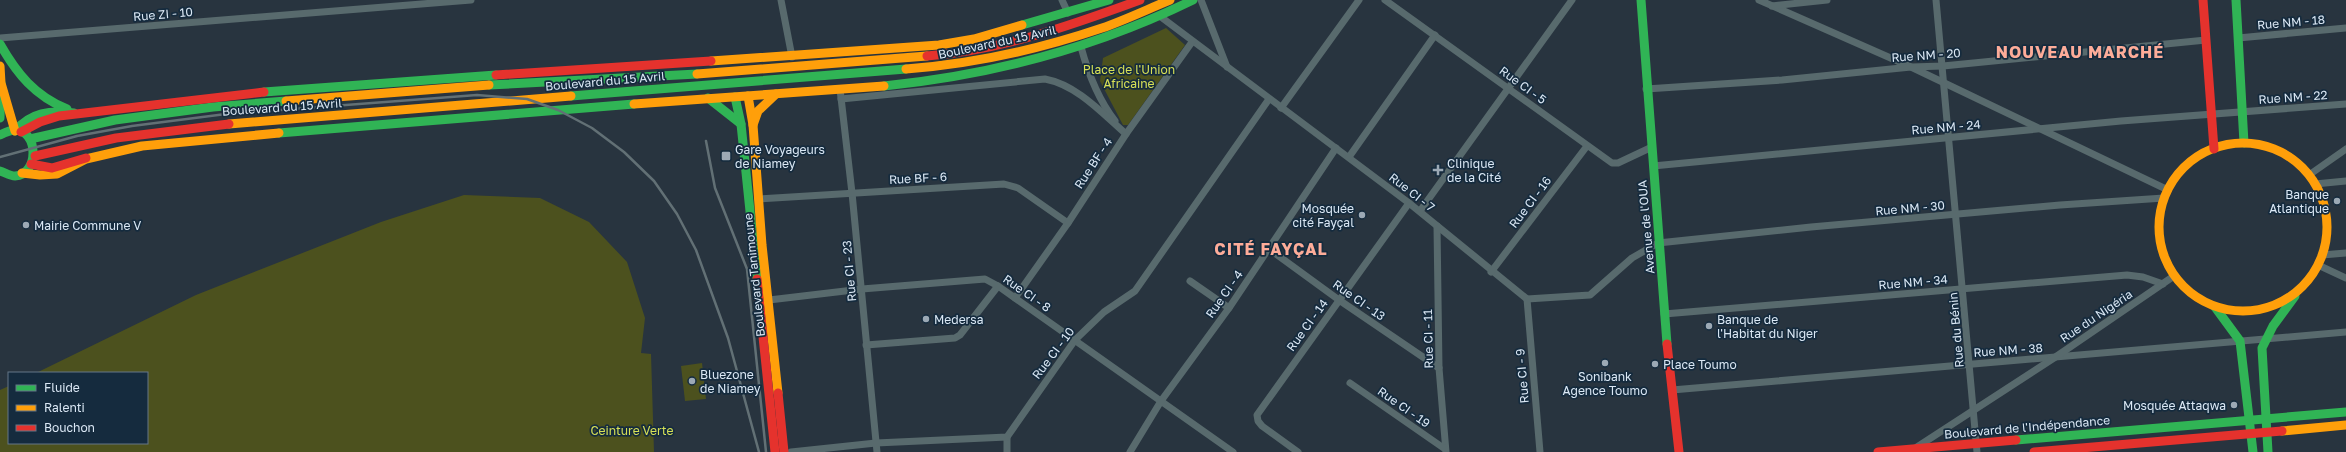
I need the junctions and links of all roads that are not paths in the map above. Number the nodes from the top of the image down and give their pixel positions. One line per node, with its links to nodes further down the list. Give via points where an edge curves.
1 (471, 0): 23 (street, Rue ZI - 10)
2 (781, 0): 29 (street)
3 (1062, 0): 19 (street)
4 (1109, 0): 19 (main road, Boulevard du 15 Avril)
5 (1140, 0): 58 (main road, Boulevard du 15 Avril, via 1059,29 932,56 748,71 529,82 213,107 115,120)
6 (1170, 0): 67 (main road, Boulevard du 15 Avril, via 1067,39 946,66 211,124 116,138)
7 (1193, 0): 20 (main road, Boulevard du 15 Avril)
8 (1201, 0): 33 (street)
9 (1359, 0): 46 (street)
10 (1385, 0): 22 (street, Rue CI - 5)
11 (1572, 0): 37 (street)
12 (1640, 0): 38 (main road, Avenue de l'OUA)
13 (1759, 0): 18 (street)
14 (1827, 0): 18 (street)
15 (1936, 0): 32 (street, Rue du Bénin)
16 (2203, 0): 25 (main road)
17 (2236, 0): 24 (main road)
18 (1771, 6): 31 (street)
19 (1068, 14): 29 (main road, Boulevard du 15 Avril, via 946,44)
20 (1161, 17): 26 (street, Rue CI - 7); 28 (main road, Boulevard du 15 Avril)
21 (2346, 28): 24 (street, Rue NM - 18)
22 (1435, 35): 37 (street, Rue CI - 5); 68 (street)
23 (0, 38)
24 (2238, 38): 47 (main road)
25 (2206, 40): 32 (street, Rue NM - 20); 49 (main road)
26 (1192, 42): 33 (street, Rue CI - 7); 55 (street, Rue BF - 4)
27 (0, 44): 48 (main road, via 16,73 33,90 57,106)
28 (1081, 47): 36 (main road, Boulevard du 15 Avril, via 957,78 904,85); 55 (street, via 1089,74 1107,110)
29 (792, 57): 48 (main road, Boulevard du 15 Avril, via 437,78 171,101)
30 (0, 66): 34 (main road)
31 (1911, 66): 32 (street, Rue NM - 20); 35 (street); 38 (street, Rue NM - 20, via 1782,80)
32 (1943, 66): 35 (street, Rue du Bénin)
33 (1228, 68): 44 (street, Rue CI - 7)
34 (2, 83): 50 (main road); 54 (main road)
35 (1944, 83): 53 (street); 57 (street, Rue du Bénin)
36 (840, 89): 39 (main road, Boulevard du 15 Avril); 43 (street, Rue CI - 23)
37 (1510, 89): 62 (street, Rue CI - 5); 82 (street)
38 (1646, 89): 63 (main road, Avenue de l'OUA)
39 (776, 94): 40 (main road, Boulevard du 15 Avril); 52 (main road, via 760,108)
40 (748, 96): 41 (main road, Boulevard du 15 Avril); 52 (main road, Boulevard Tanimoune)
41 (735, 97): 42 (main road, Boulevard du 15 Avril); 51 (main road, Boulevard Tanimoune)
42 (708, 98): 51 (main road); 69 (main road, Boulevard du 15 Avril, via 232,137 130,149)
43 (841, 99): 55 (street, via 1045,79 1071,87); 78 (street, Rue CI - 23)
44 (1269, 99): 46 (street, Rue CI - 7); 108 (street, Rue CI - 10, via 1135,291 1104,312)
45 (2346, 104): 47 (street, Rue NM - 22)
46 (1282, 108): 64 (street, Rue CI - 7)
47 (2242, 112): 49 (street, Rue NM - 24); 61 (main road)
48 (76, 113): 54 (main road, via 51,110 41,112 25,120)
49 (2212, 114): 53 (street, Rue NM - 24); 65 (main road)
50 (0, 118)
51 (741, 124): 60 (main road, Boulevard Tanimoune)
52 (754, 125): 59 (main road, Boulevard Tanimoune)
53 (2040, 130): 57 (street, Rue NM - 24); 79 (street)
54 (18, 132): 56 (main road); 58 (main road)
55 (1126, 134): 84 (street, Rue BF - 4)
56 (0, 135)
57 (1949, 138): 71 (street, Rue NM - 24); 83 (street, Rue du Bénin)
58 (30, 139): 67 (main road)
59 (754, 141): 60 (main road); 80 (main road, Boulevard Tanimoune)
60 (743, 142): 130 (main road, Boulevard Tanimoune)
61 (2244, 143): 65 (main road); 74 (main road, via 2275,149)
62 (1586, 146): 63 (street, Rue CI - 5, via 1615,164); 91 (street, Rue CI - 16)
63 (1652, 147): 71 (main road, Avenue de l'OUA)
64 (1336, 148): 68 (street, Rue CI - 7); 87 (street, Rue CI - 4)
65 (2214, 148): 79 (main road, via 2192,161 2174,179)
66 (2346, 149): 74 (street)
67 (35, 156): 70 (main road)
68 (1349, 157): 81 (street, Rue CI - 7)
69 (86, 158): 70 (main road, via 51,169 42,169); 73 (main road, via 52,176)
70 (31, 164): 73 (main road)
71 (1653, 166): 86 (main road, Avenue de l'OUA)
72 (3, 173): 73 (main road); 76 (main road)
73 (22, 173)
74 (2309, 174): 77 (main road)
75 (2346, 181): 77 (street)
76 (0, 184)
77 (2315, 184): 89 (main road, via 2326,214 2326,235)
78 (852, 193): 80 (street, Rue BF - 6); 84 (street, Rue BF - 6, via 1004,184 1018,188); 99 (street, Rue CI - 23)
79 (2166, 194): 83 (street, Rue NM - 30); 92 (main road, via 2160,211 2159,238 2162,252)
80 (758, 199): 102 (main road, Boulevard Tanimoune)
81 (1409, 203): 82 (street, Rue CI - 7); 103 (street, Rue CI - 14)
82 (1420, 212): 85 (street, Rue CI - 7)
83 (1957, 215): 86 (street, Rue NM - 30); 98 (street, Rue du Bénin)
84 (1068, 223): 100 (street, Rue BF - 4)
85 (1437, 226): 91 (street, Rue CI - 7); 114 (street, Rue CI - 11)
86 (1658, 243): 101 (street, via 1632,258 1590,295); 106 (main road, Avenue de l'OUA)
87 (1269, 249): 103 (street, Rue CI - 13); 105 (street, Rue CI - 4)
88 (2346, 253): 89 (street)
89 (2322, 255): 90 (main road)
90 (2318, 265): 93 (street); 97 (main road)
91 (1491, 272): 101 (street, Rue CI - 7)
92 (2174, 276): 95 (street, Rue du Nigéria); 104 (main road, via 2188,292)
93 (2346, 278)
94 (1190, 281): 105 (street)
95 (2163, 284): 98 (street, Rue NM - 34, via 2127,275); 112 (street, Rue du Nigéria)
96 (998, 286): 99 (street, Rue CI - 8, via 980,279); 100 (street, Rue CI - 8); 111 (street, via 956,338)
97 (2303, 286): 104 (main road, via 2286,299 2262,309 2235,311); 109 (main road)
98 (1964, 288): 106 (street, Rue NM - 34); 113 (street, Rue du Bénin)
99 (862, 289): 102 (street, Rue CI - 8); 111 (street, Rue CI - 23)
100 (1015, 298): 108 (street, Rue CI - 8)
101 (1527, 299): 138 (street, Rue CI - 9)
102 (769, 300): 131 (main road, Boulevard Tanimoune)
103 (1339, 300): 114 (street, Rue CI - 13); 137 (street, Rue CI - 14, via 1257,415 1262,426)
104 (2215, 307): 110 (main road)
105 (1229, 308): 117 (street, Rue CI - 4)
106 (1664, 314): 116 (main road, Avenue de l'OUA)
107 (2346, 332): 109 (street, Rue NM - 38)
108 (1075, 340): 117 (street, Rue CI - 8); 125 (street, Rue CI - 10)
109 (2265, 340): 110 (street, Rue NM - 38); 120 (main road, via 2261,355)
110 (2240, 341): 112 (street, Rue NM - 38); 121 (main road)
111 (866, 345): 126 (street, Rue CI - 23)
112 (2054, 358): 113 (street, Rue NM - 38); 118 (street, Rue du Nigéria)
113 (1970, 364): 116 (street, Rue NM - 38); 118 (street, Rue du Bénin)
114 (1439, 368): 129 (street, Rue CI - 11)
115 (1350, 383): 129 (street, Rue CI - 19)
116 (1672, 390): 139 (main road, Avenue de l'OUA)
117 (1161, 401): 135 (street, Rue CI - 4); 136 (street, Rue CI - 8)
118 (1974, 411): 127 (street, Rue du Bénin); 128 (street, Rue du Nigéria)
119 (2346, 412): 120 (main road, Boulevard de l'Indépendance)
120 (2265, 419): 121 (main road, Boulevard de l'Indépendance); 123 (main road)
121 (2251, 420): 124 (main road); 127 (main road, Boulevard de l'Indépendance)
122 (2346, 425): 123 (main road)
123 (2267, 431): 124 (main road); 143 (main road)
124 (2252, 432): 141 (main road); 142 (main road)
125 (1007, 437): 126 (street); 134 (street)
126 (876, 443): 132 (street); 133 (street, Rue CI - 23)
127 (1977, 448): 128 (main road, Boulevard de l'Indépendance)
128 (1914, 450): 140 (main road, Boulevard de l'Indépendance)
129 (1446, 451)
130 (775, 452)
131 (784, 452)
132 (791, 452)
133 (877, 452)
134 (1007, 452)
135 (1130, 452)
136 (1233, 452)
137 (1298, 452)
138 (1540, 452)
139 (1679, 452)
140 (1878, 452)
141 (2034, 452)
142 (2253, 452)
143 (2268, 452)

